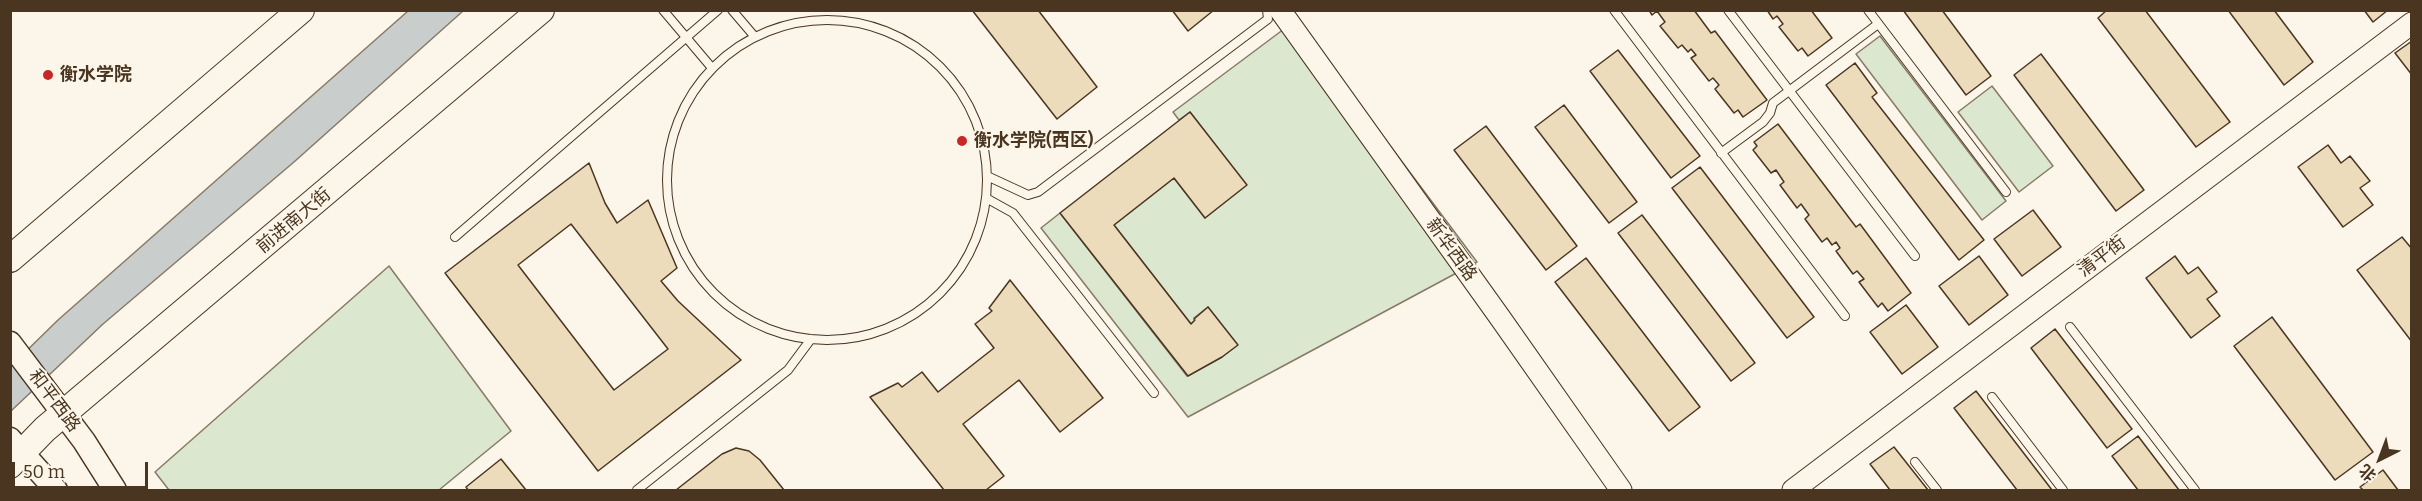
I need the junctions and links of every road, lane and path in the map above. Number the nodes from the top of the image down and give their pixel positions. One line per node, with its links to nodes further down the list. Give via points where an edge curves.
1 (301, 10): 23 (main road)
2 (541, 10): 30 (main road, 前进南大街)
3 (663, 10): 14 (lane)
4 (718, 10): 14 (lane)
5 (732, 10): 13 (lane)
6 (1267, 10): 18 (lane, via 1268,19 1038,192 1028,195)
7 (1280, 10): 36 (street, 新华西路)
8 (1614, 10): 17 (lane)
9 (1728, 10): 16 (lane)
10 (1869, 10): 12 (lane)
11 (2412, 23): 37 (street, 清平街)
12 (1878, 24): 16 (lane); 19 (lane)
13 (754, 37): 15 (lane); 18 (lane, via 795,23 837,20 879,28 916,48 948,76 972,112 985,154)
14 (687, 38): 15 (lane); 21 (lane)
15 (712, 68): 26 (lane, via 680,116 668,159 668,203 681,246 705,283 738,312 777,332)
16 (1789, 91): 17 (lane, via 1773,103 1763,122); 22 (lane)
17 (1721, 153): 24 (lane)
18 (987, 176): 20 (lane)
19 (2006, 192)
20 (986, 198): 26 (lane, via 966,260 923,308 864,336); 28 (lane, via 1013,213)
21 (454, 237)
22 (1915, 256)
23 (10, 259)
24 (1845, 316)
25 (2070, 327): 40 (lane)
26 (811, 339): 35 (lane, via 788,370)
27 (10, 343): 30 (main road, 和平西路, via 44,387)
28 (1154, 393)
29 (1992, 397): 39 (lane)
30 (54, 422): 31 (main road, 前进南大街); 34 (main road, 和平西路, via 84,441)
31 (14, 452): 33 (main road)
32 (1915, 462): 38 (lane)
33 (56, 490)
34 (115, 490)
35 (637, 490)
36 (1621, 490)
37 (1793, 490)
38 (1937, 490)
39 (2063, 490)
40 (2195, 490)

